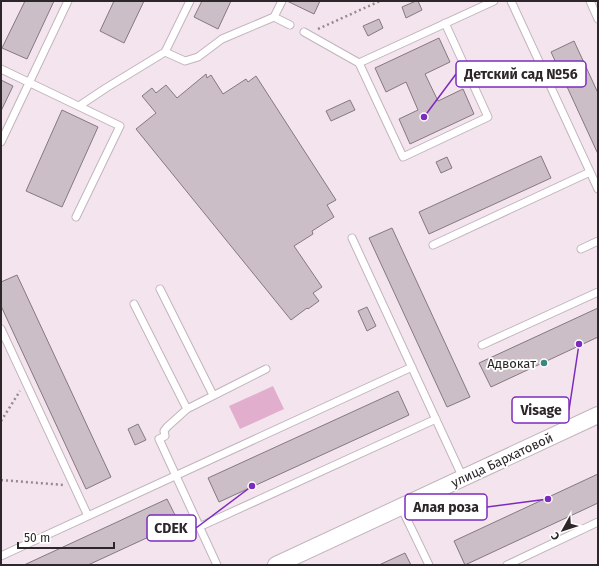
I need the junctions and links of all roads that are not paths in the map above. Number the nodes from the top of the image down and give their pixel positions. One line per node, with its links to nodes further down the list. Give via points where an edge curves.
1 (68, 1): 15 (lane)
2 (190, 1): 12 (lane)
3 (282, 1): 7 (lane)
4 (494, 1): 9 (lane)
5 (511, 1): 18 (lane)
6 (590, 1): 8 (lane)
7 (274, 17): 10 (lane); 12 (lane, via 222,39 198,57 185,61)
8 (598, 18)
9 (445, 24): 13 (lane); 13 (lane, via 488,117 403,157)
10 (290, 25)
11 (306, 33): 13 (lane)
12 (165, 52): 16 (lane)
13 (359, 63)
14 (1, 70): 15 (lane)
15 (29, 83): 16 (lane); 17 (lane)
16 (79, 106): 20 (lane, via 120,126)
17 (1, 142)
18 (590, 172): 19 (lane); 23 (lane)
19 (598, 189)
20 (76, 217)
21 (352, 238): 30 (lane)
22 (598, 241): 24 (lane)
23 (433, 245)
24 (581, 249)
25 (160, 289): 32 (lane)
26 (598, 292): 29 (lane)
27 (134, 304): 33 (lane)
28 (1, 329): 39 (lane)
29 (482, 345)
30 (412, 367): 35 (lane); 36 (lane)
31 (266, 369): 32 (lane)
32 (213, 396): 33 (lane)
33 (187, 409): 36 (lane, via 164,431 165,436 158,439)
34 (598, 415): 37 (street, улица Бархатовой)
35 (436, 419): 37 (lane); 41 (lane)
36 (176, 476): 39 (lane); 41 (lane)
37 (463, 478): 38 (street, улица Бархатовой)
38 (401, 507): 44 (street, улица Бархатовой); 45 (lane)
39 (88, 516): 42 (lane)
40 (598, 522): 46 (lane)
41 (200, 527): 43 (lane)
42 (1, 556)
43 (217, 565)
44 (276, 565)
45 (429, 565)
46 (507, 565)

